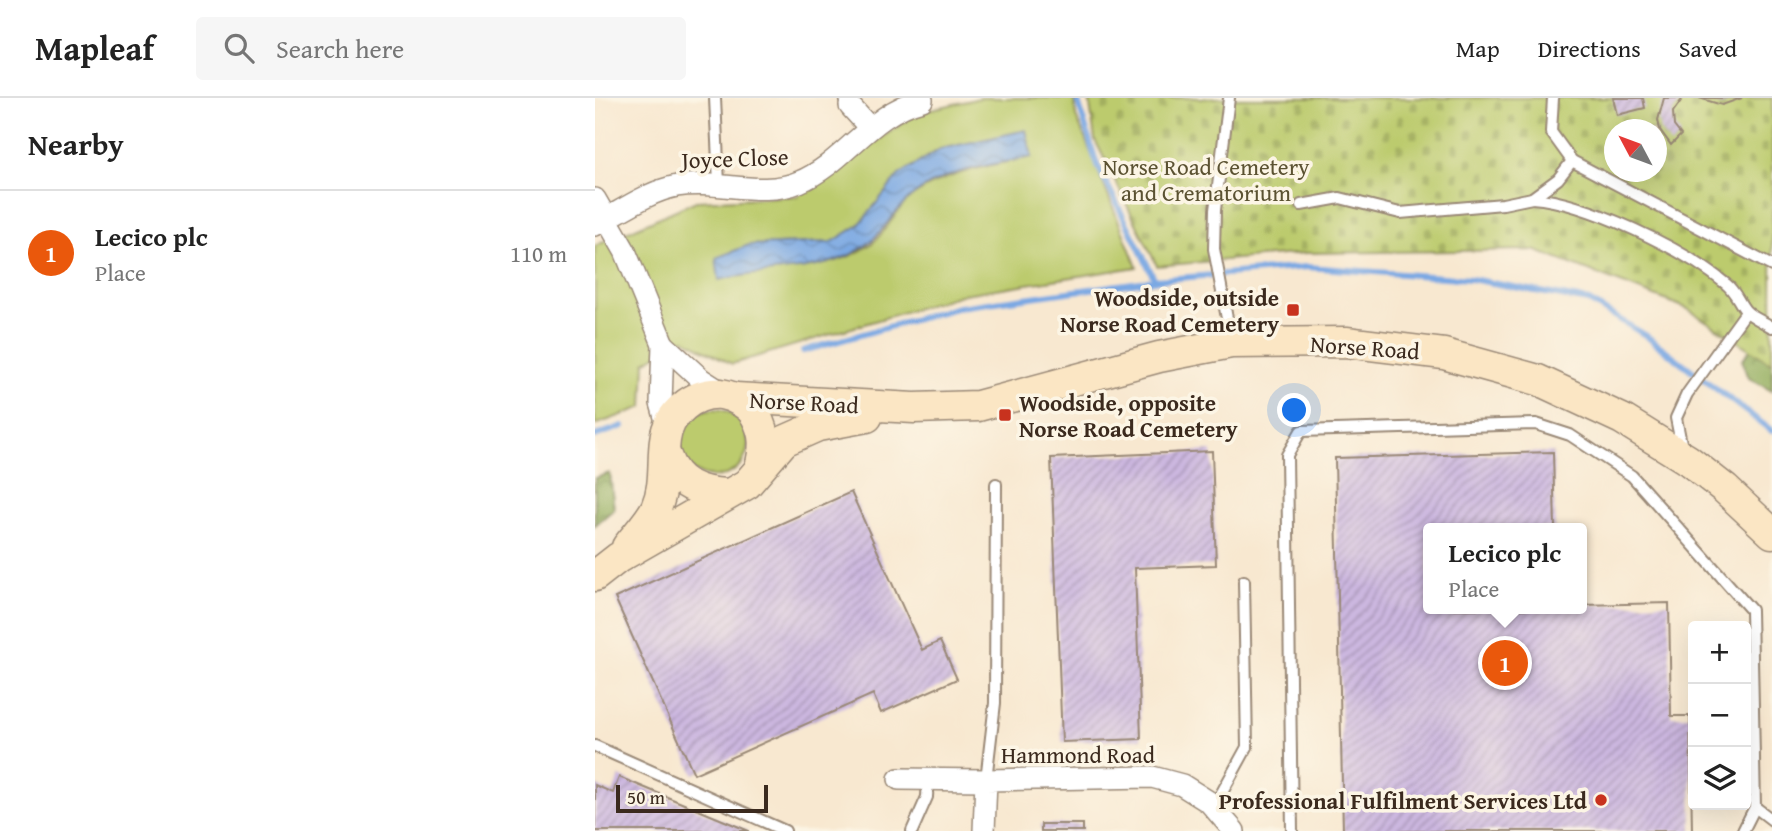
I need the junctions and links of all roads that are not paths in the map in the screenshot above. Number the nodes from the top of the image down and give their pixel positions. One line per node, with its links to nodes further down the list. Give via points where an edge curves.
1 (715, 98): 8 (lane)
2 (1229, 98): 16 (lane, via 1214,249)
3 (1553, 98): 7 (lane, via 1551,132)
4 (926, 99): 6 (street, Joyce Close, via 898,106)
5 (850, 106): 6 (street)
6 (870, 128): 8 (street, Joyce Close, via 798,183 767,188)
7 (1572, 161): 9 (lane); 13 (lane)
8 (719, 184): 12 (street, Joyce Close, via 675,186)
9 (1532, 198): 11 (lane, via 1400,213 1341,198); 14 (lane, via 1558,200 1596,212 1695,262 1727,285)
10 (595, 199): 12 (street)
11 (1301, 205)
12 (601, 222): 17 (street, via 625,251)
13 (1772, 266)
14 (1746, 312): 15 (lane); 21 (lane, via 1687,394 1676,418 1677,436)
15 (1772, 327)
16 (1231, 343): 19 (street, Norse Road, via 1159,357 978,405); 21 (street, Norse Road, via 1346,342 1444,354 1538,380 1622,419)
17 (663, 344): 18 (street, via 701,379); 20 (street, via 661,403)
18 (731, 397): 19 (street, Norse Road); 20 (street, Norse Road, via 695,399 677,412); 22 (street, Norse Road, via 754,412 764,430)
19 (914, 408): 22 (street, Norse Road, via 818,426 785,441)
20 (667, 442): 24 (street, via 671,469 689,486 708,494); 26 (street, Norse Road, via 664,483 655,510)
21 (1688, 460): 25 (street, Norse Road)
22 (760, 468): 24 (street, Norse Road, via 747,484)
23 (996, 484): 31 (lane, via 995,703)
24 (727, 494): 26 (street, Norse Road)
25 (1772, 533)
26 (607, 567)
27 (1244, 581): 32 (lane, via 1247,747)
28 (595, 746): 35 (lane)
29 (899, 779): 30 (street, Hammond Road)
30 (928, 779): 31 (street, Hammond Road); 36 (lane, via 927,797)
31 (986, 780): 32 (street, Hammond Road, via 1152,777 1182,785); 37 (street, Hammond Road)
32 (1214, 807): 38 (street, Hammond Road)
33 (1755, 807): 34 (lane); 39 (lane, via 1751,610 1632,476 1570,435 1537,424 1301,431 1287,455); 40 (lane)
34 (1772, 820)
35 (785, 831)
36 (912, 831)
37 (984, 831)
38 (1234, 831)
39 (1292, 831)
40 (1743, 831)

